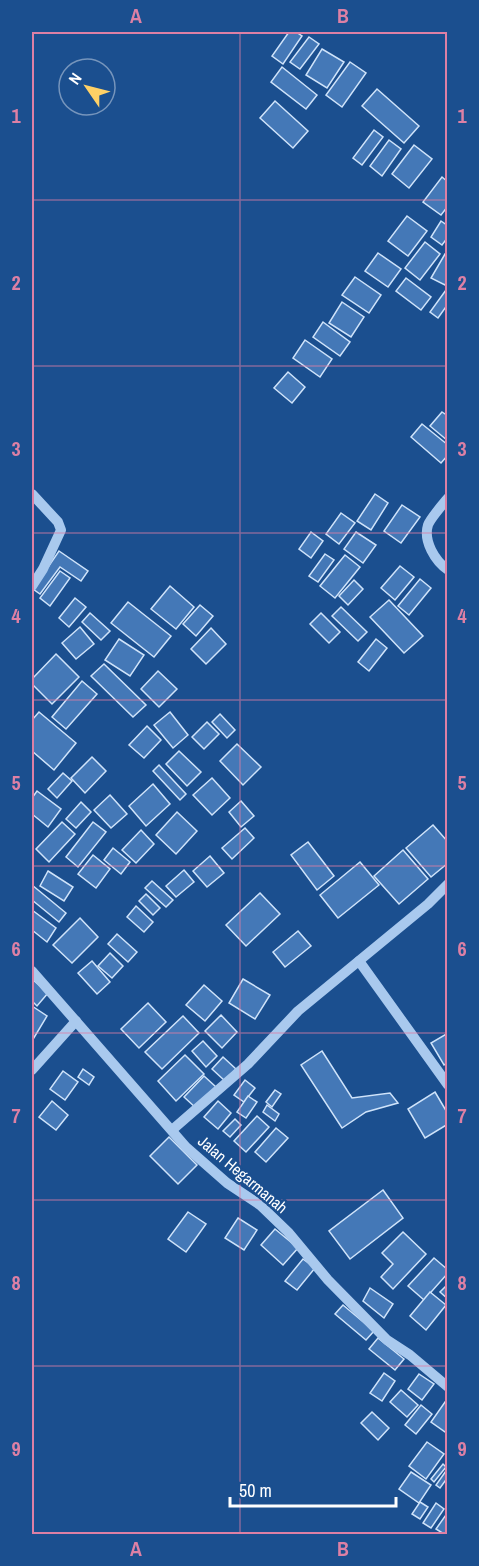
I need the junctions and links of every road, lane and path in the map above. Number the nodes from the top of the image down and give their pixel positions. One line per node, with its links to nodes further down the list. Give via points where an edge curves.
1 (32, 494): 4 (street, via 61,529)
2 (447, 498): 3 (street, via 428,525 428,545)
3 (447, 570)
4 (32, 586)
5 (447, 884): 6 (street)
6 (359, 961): 10 (street); 11 (street, via 298,1011 248,1064)
7 (32, 971): 8 (street, Jalan Hegarmanah)
8 (76, 1021): 9 (street); 11 (street, Jalan Hegarmanah)
9 (32, 1070)
10 (447, 1085)
11 (172, 1130): 12 (street, Jalan Hegarmanah, via 194,1155 281,1225 387,1340)
12 (447, 1387)

